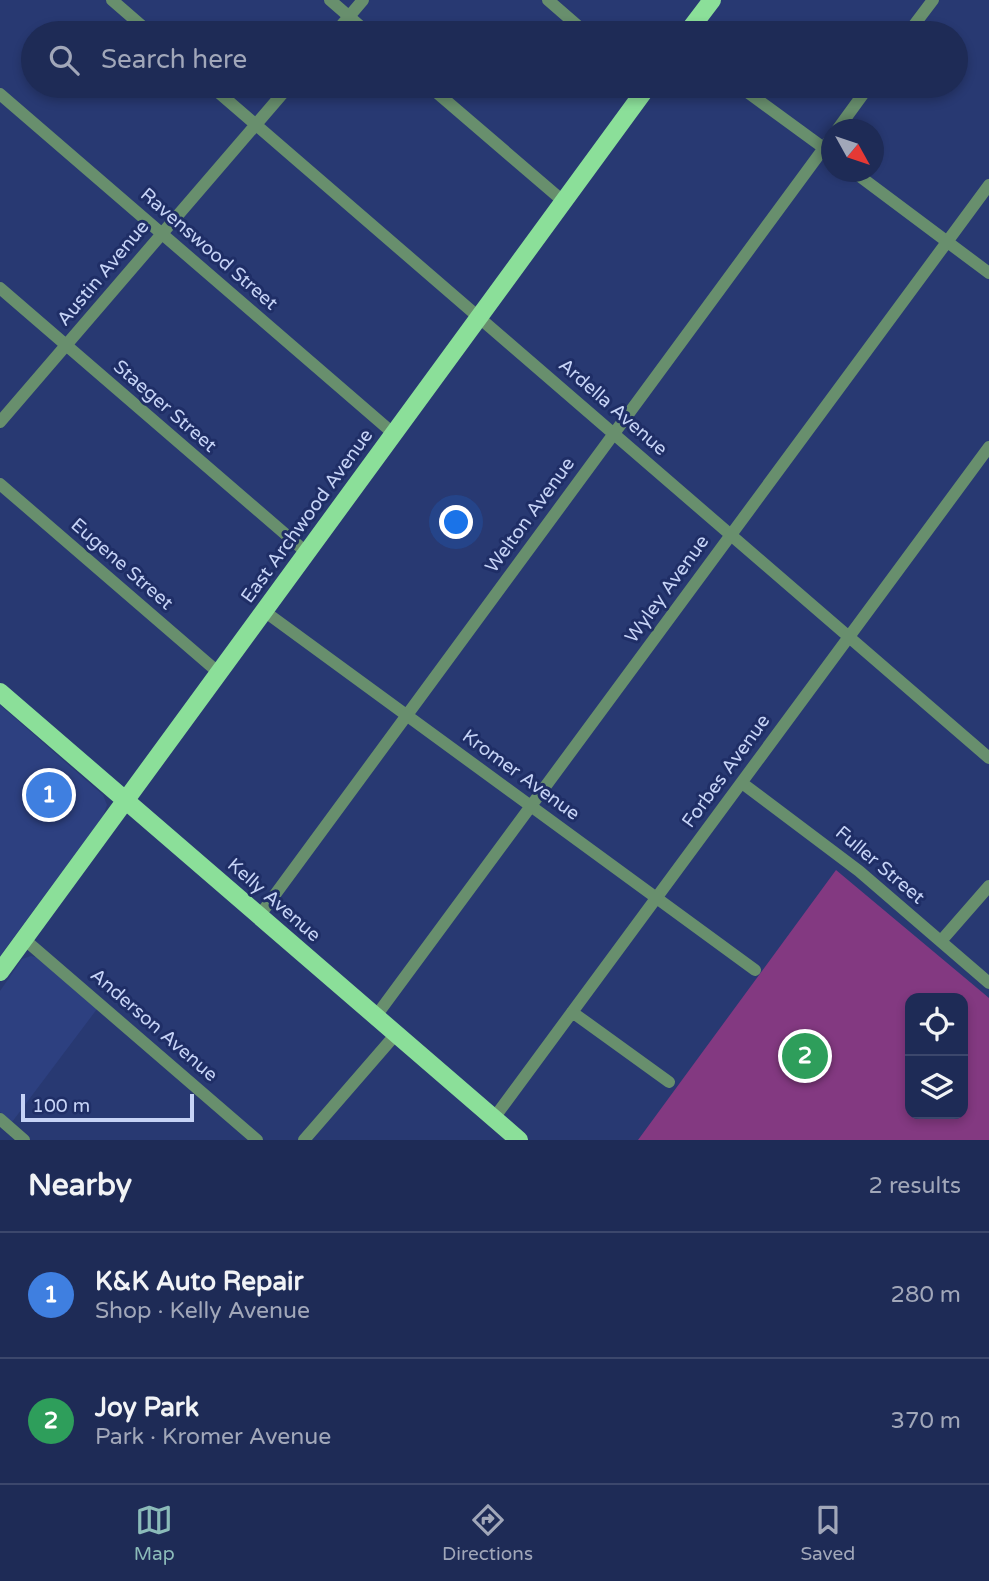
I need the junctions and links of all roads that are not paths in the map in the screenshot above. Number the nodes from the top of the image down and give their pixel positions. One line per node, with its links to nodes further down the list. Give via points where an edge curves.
1 (112, 0): 8 (street)
2 (330, 0): 7 (street)
3 (363, 0): 7 (street)
4 (548, 0): 11 (street)
5 (712, 0): 12 (main road)
6 (933, 0): 13 (street)
7 (349, 17): 9 (street); 10 (street)
8 (136, 21)
9 (346, 21)
10 (354, 21)
11 (572, 21)
12 (696, 21)
13 (917, 21)
14 (0, 94): 28 (street, Ravenswood Street)
15 (225, 98): 22 (street, Ardella Avenue)
16 (279, 98): 22 (street, Austin Avenue)
17 (443, 98): 27 (street)
18 (639, 98): 27 (main road, East Archwood Avenue)
19 (757, 98): 23 (street)
20 (861, 98): 21 (street)
21 (845, 119)
22 (256, 124): 28 (street, Austin Avenue); 32 (street, Ardella Avenue)
23 (821, 142)
24 (821, 158): 35 (street, Welton Avenue)
25 (867, 182): 29 (street)
26 (989, 185): 29 (street, Wyley Avenue)
27 (563, 201): 32 (main road, East Archwood Avenue)
28 (162, 233): 33 (street, Austin Avenue); 36 (street, Ravenswood Street)
29 (947, 241): 30 (street); 39 (street, Wyley Avenue)
30 (989, 273)
31 (0, 288): 33 (street, Staeger Street)
32 (478, 316): 35 (street, Ardella Avenue); 36 (main road, East Archwood Avenue)
33 (65, 346): 34 (street, Austin Avenue); 40 (street, Staeger Street)
34 (0, 422)
35 (614, 433): 39 (street, Ardella Avenue); 45 (street, Welton Avenue)
36 (394, 434): 40 (main road, East Archwood Avenue)
37 (989, 447): 42 (street, Forbes Avenue)
38 (0, 484): 43 (street, Eugene Street)
39 (731, 535): 42 (street, Ardella Avenue); 49 (street, Wyley Avenue)
40 (306, 552): 41 (main road, East Archwood Avenue)
41 (264, 611): 43 (main road, East Archwood Avenue); 45 (street, Kromer Avenue)
42 (849, 637): 46 (street, Ardella Avenue); 47 (street, Forbes Avenue)
43 (219, 673): 48 (main road, East Archwood Avenue)
44 (0, 692): 48 (main road, Kelly Avenue)
45 (406, 715): 49 (street, Kromer Avenue); 52 (street, Welton Avenue)
46 (989, 758)
47 (742, 783): 51 (street, Forbes Avenue); 54 (street, Fuller Street, via 831,848)
48 (126, 800): 52 (main road, Kelly Avenue); 53 (main road, East Archwood Avenue)
49 (531, 806): 51 (street, Kromer Avenue); 59 (street, Wyley Avenue)
50 (989, 886): 54 (street)
51 (656, 898): 55 (street, Kromer Avenue); 58 (street, Forbes Avenue)
52 (260, 915): 59 (main road, Kelly Avenue)
53 (24, 939): 56 (main road, East Archwood Avenue); 65 (street, Anderson Avenue)
54 (942, 941): 57 (street, Fuller Street)
55 (755, 970)
56 (0, 972)
57 (989, 983)
58 (572, 1012): 61 (street); 62 (street, Forbes Avenue)
59 (376, 1016): 60 (main road, Kelly Avenue)
60 (396, 1034): 62 (main road, Kelly Avenue); 66 (street)
61 (669, 1082)
62 (494, 1118): 67 (main road, Kelly Avenue)
63 (0, 1119): 64 (street)
64 (24, 1140)
65 (257, 1140)
66 (304, 1140)
67 (519, 1140)

